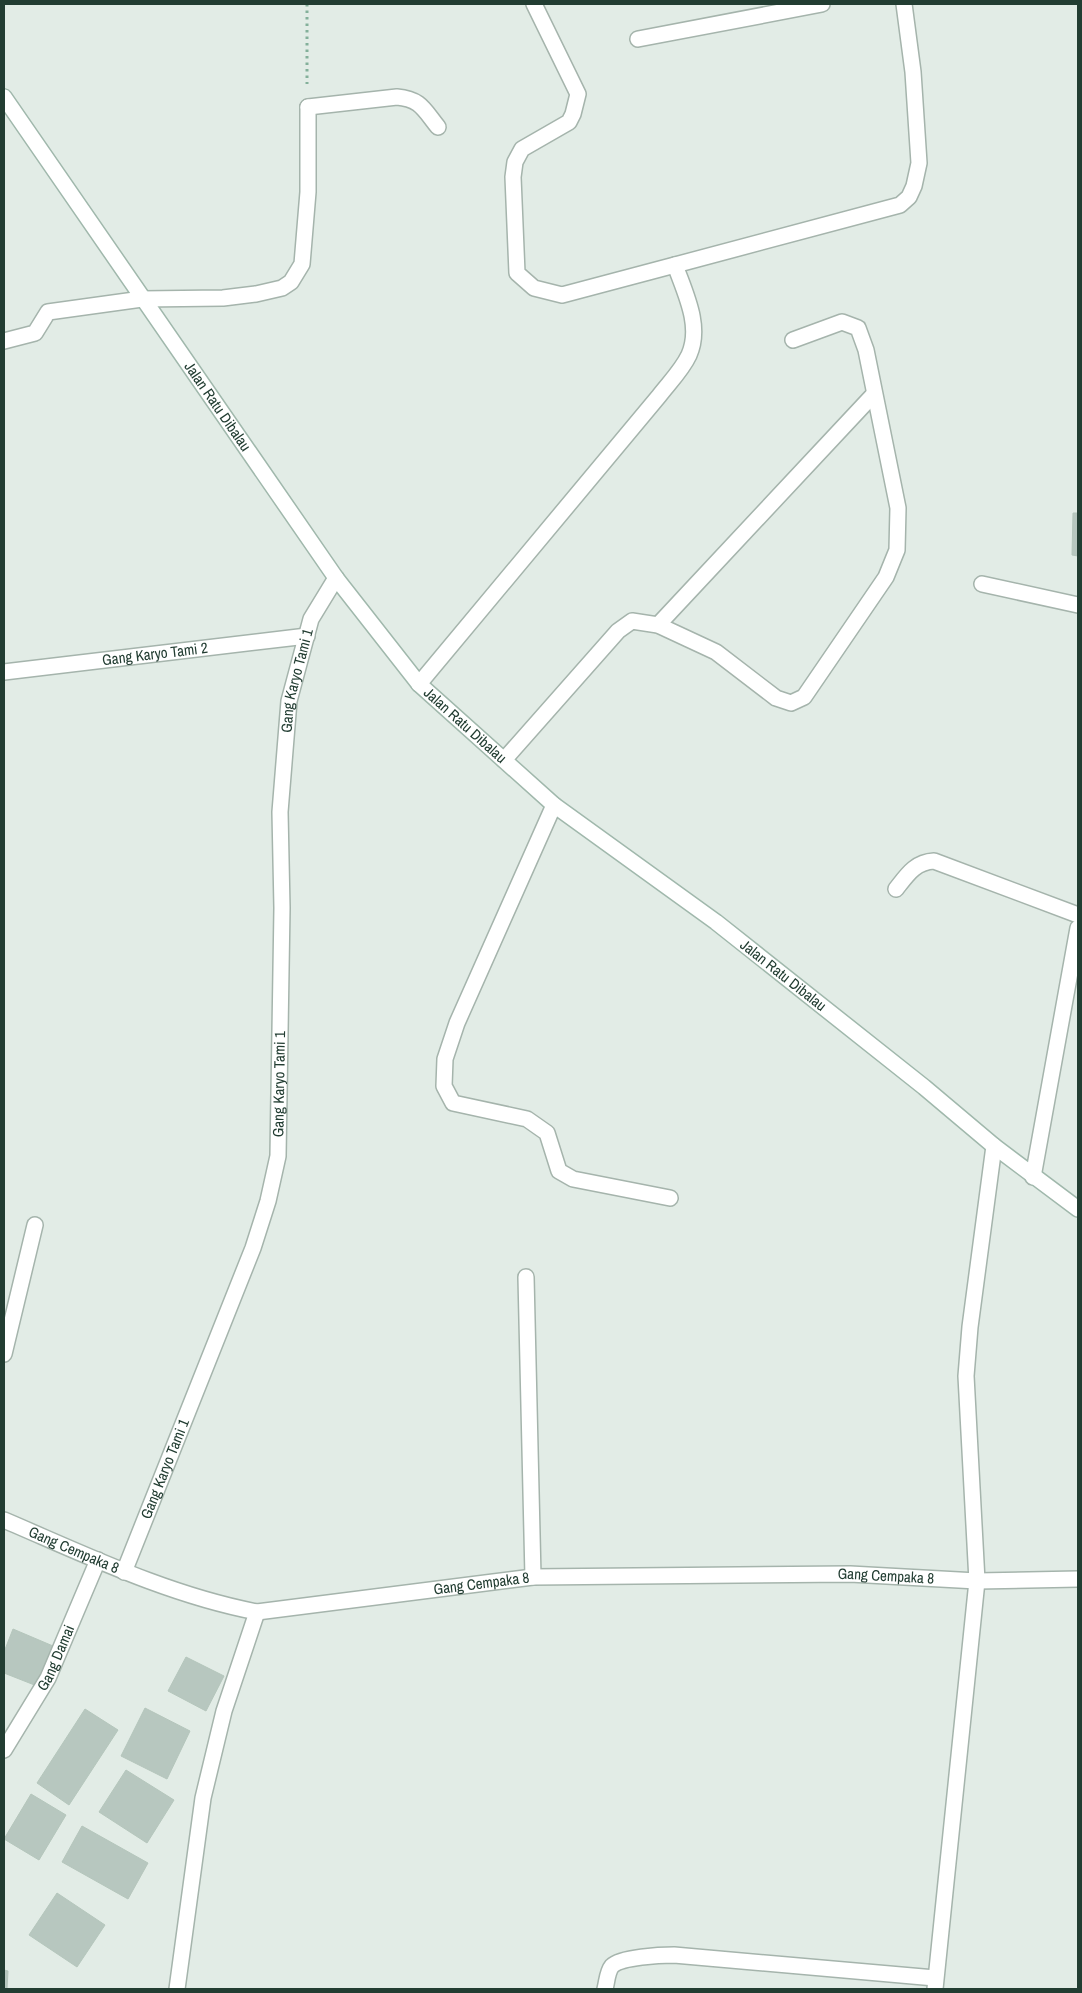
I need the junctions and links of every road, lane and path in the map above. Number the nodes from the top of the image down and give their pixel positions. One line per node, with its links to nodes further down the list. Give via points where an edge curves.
1 (307, 4): 7 (path)
2 (534, 4): 9 (street, via 578,94 569,122 522,149 515,162 512,177 516,273 534,288 562,295)
3 (822, 4): 5 (street)
4 (904, 4): 9 (street, via 913,72 919,163 909,197 900,205)
5 (638, 40)
6 (4, 97): 10 (street, Jalan Ratu Dibalau)
7 (308, 107): 8 (street, via 407,98 417,101); 10 (street, via 308,192 302,264 291,282 282,288 223,298)
8 (438, 127)
9 (675, 265): 20 (street, via 692,313 694,334 689,355 659,396)
10 (142, 299): 12 (street, via 48,312 35,333); 14 (street, Jalan Ratu Dibalau)
11 (793, 340): 13 (street, via 842,322 858,328 866,350)
12 (4, 342)
13 (874, 394): 17 (street); 17 (street, via 898,508 897,550 886,577 804,697 791,703 776,698 716,652)
14 (336, 578): 18 (street, Gang Karyo Tami 1, via 311,619); 20 (street, Jalan Ratu Dibalau)
15 (982, 584): 16 (street)
16 (1078, 605)
17 (658, 624): 21 (street, via 632,621 618,630)
18 (307, 636): 19 (street, Gang Karyo Tami 2); 35 (street, Gang Karyo Tami 1, via 289,701 280,812 282,908 278,1156 253,1248)
19 (4, 672)
20 (419, 684): 21 (street, Jalan Ratu Dibalau)
21 (504, 760): 22 (street, Jalan Ratu Dibalau)
22 (554, 806): 26 (street, Jalan Ratu Dibalau, via 716,922); 28 (street, via 457,1023 445,1059 444,1086 453,1103 527,1119 547,1133 559,1172 573,1179)
23 (896, 888): 24 (street, via 915,866 934,861)
24 (1078, 915)
25 (1078, 928): 27 (street)
26 (994, 1146): 27 (street, Jalan Ratu Dibalau); 38 (street, via 966,1376)
27 (1033, 1177): 29 (street, Jalan Ratu Dibalau)
28 (670, 1198)
29 (1078, 1209)
30 (36, 1225): 32 (street)
31 (526, 1277): 36 (street)
32 (4, 1354)
33 (4, 1520): 34 (street, Gang Cempaka 8)
34 (98, 1560): 35 (street, Gang Cempaka 8); 40 (street, Gang Damai, via 48,1678)
35 (124, 1572): 39 (street, Gang Cempaka 8, via 193,1596)
36 (533, 1577): 38 (street, Gang Cempaka 8, via 850,1574); 39 (street, Gang Cempaka 8)
37 (1078, 1579): 38 (street, Gang Cempaka 8)
38 (977, 1581): 41 (street)
39 (257, 1612): 42 (street, via 224,1711 203,1798)
40 (4, 1750)
41 (935, 1984): 43 (street, via 652,1956 616,1963 610,1969)
42 (177, 1989)
43 (606, 1989)

